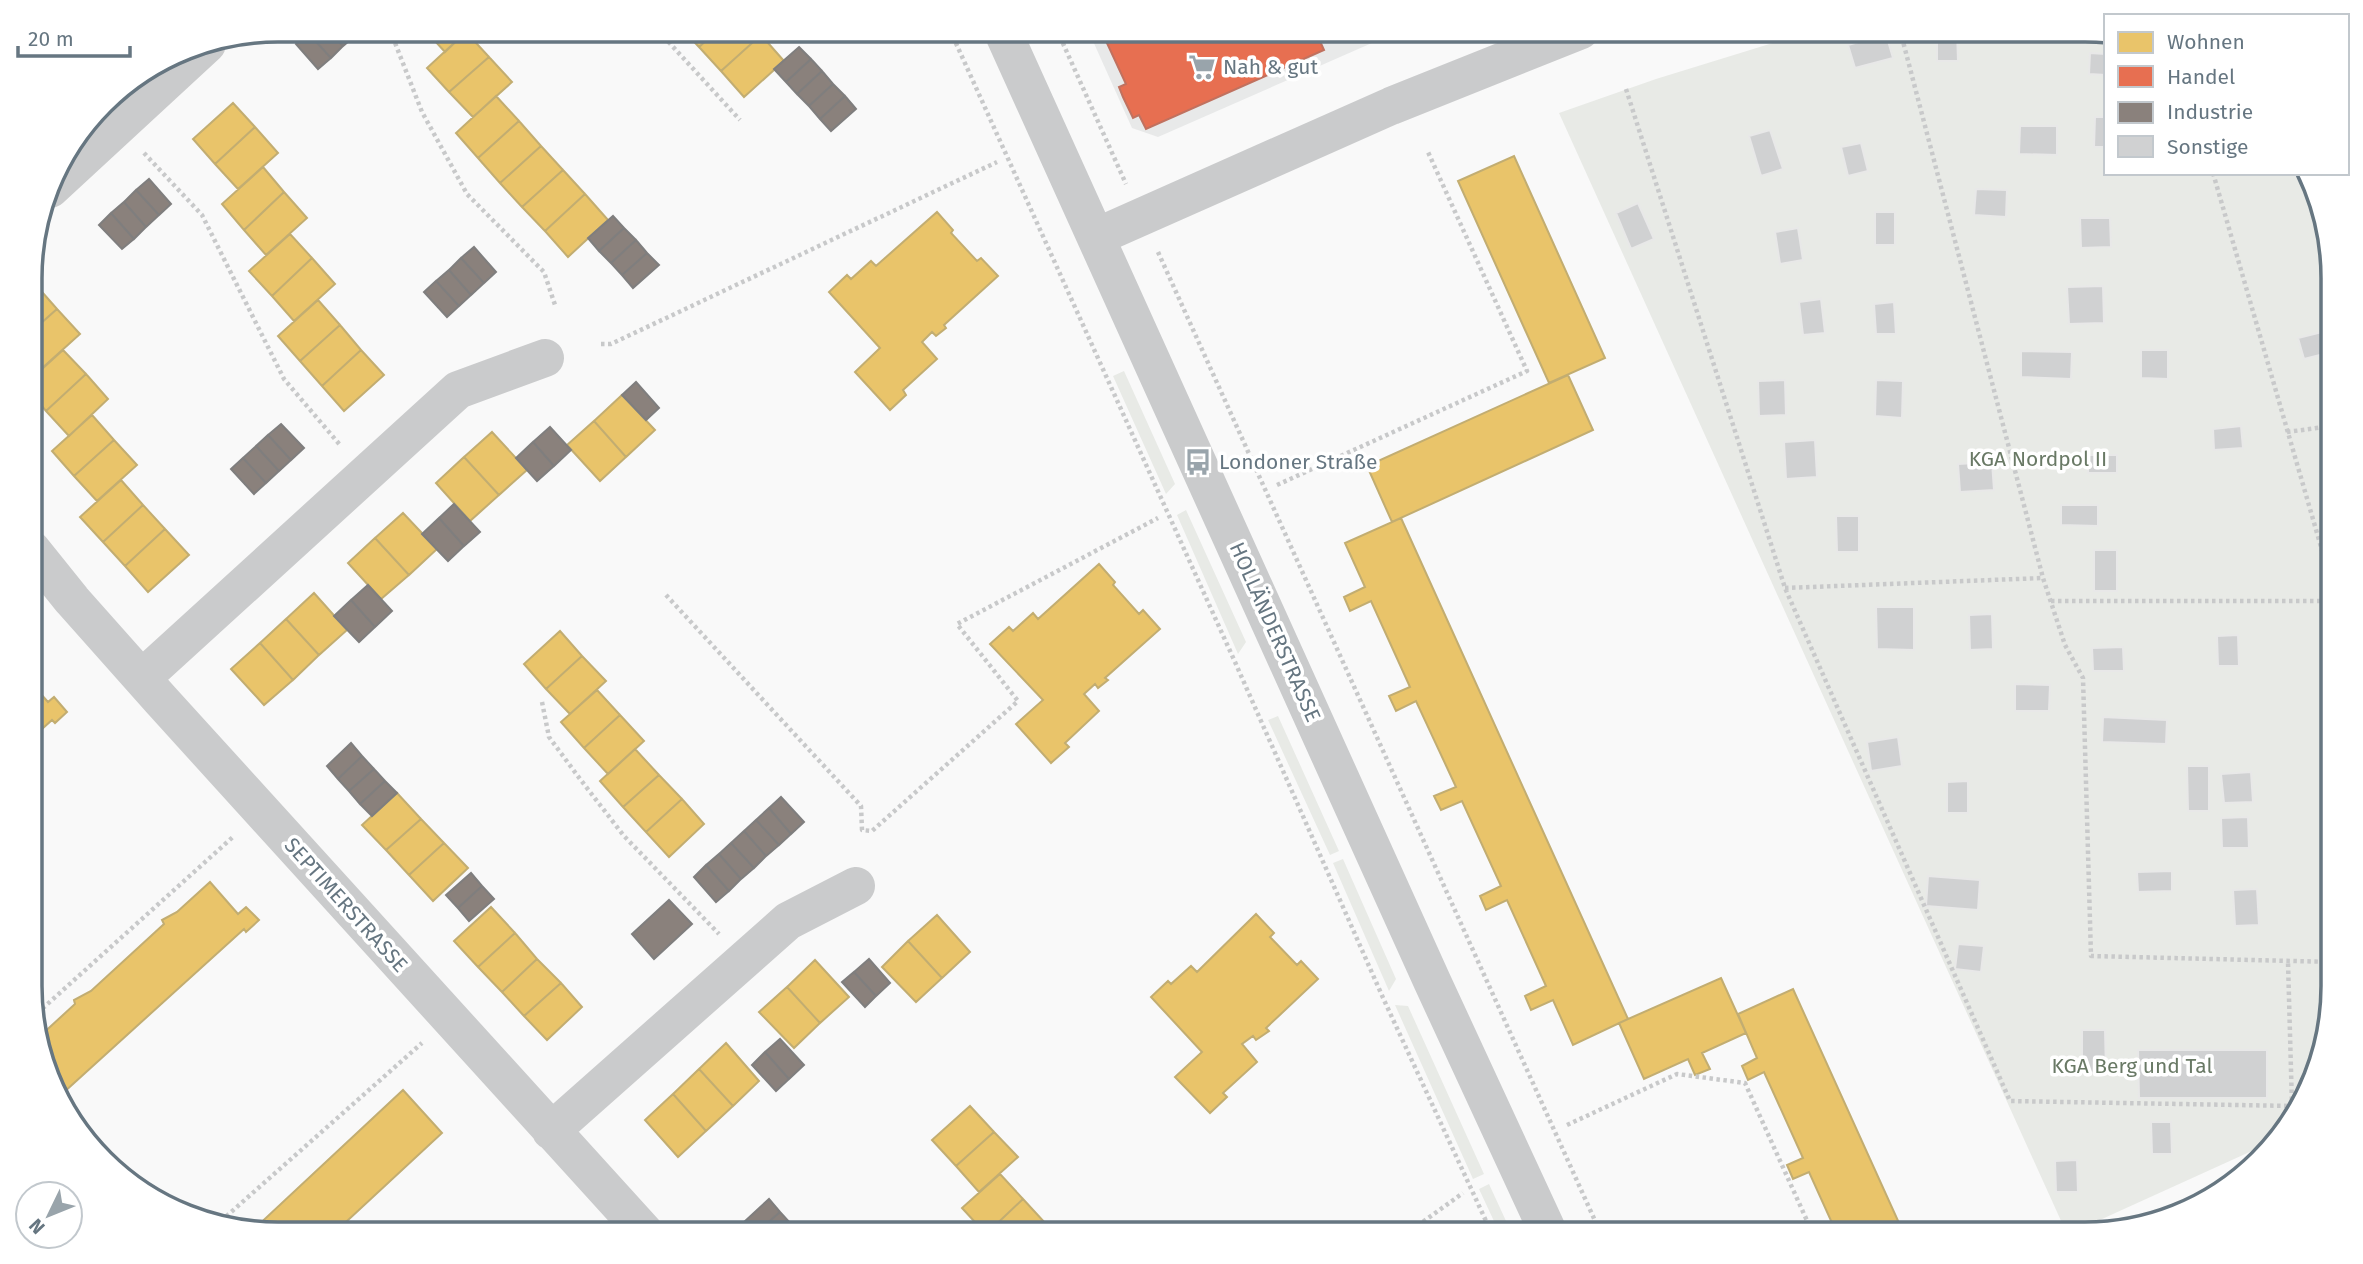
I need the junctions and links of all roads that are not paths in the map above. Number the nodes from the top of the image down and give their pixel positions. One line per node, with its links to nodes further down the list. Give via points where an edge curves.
1 (1550, 42): 5 (street, via 1391,106)
2 (1008, 43): 5 (street, HOLLÄNDERSTRASSE)
3 (191, 59): 4 (street)
4 (68, 173)
5 (1096, 237): 11 (street, HOLLÄNDERSTRASSE)
6 (545, 358): 8 (street, via 458,390)
7 (43, 563): 8 (street, SEPTIMERSTRASSE)
8 (142, 678): 10 (street, SEPTIMERSTRASSE)
9 (856, 886): 10 (street, via 788,921)
10 (551, 1131): 12 (street, SEPTIMERSTRASSE)
11 (1543, 1221)
12 (635, 1222)

